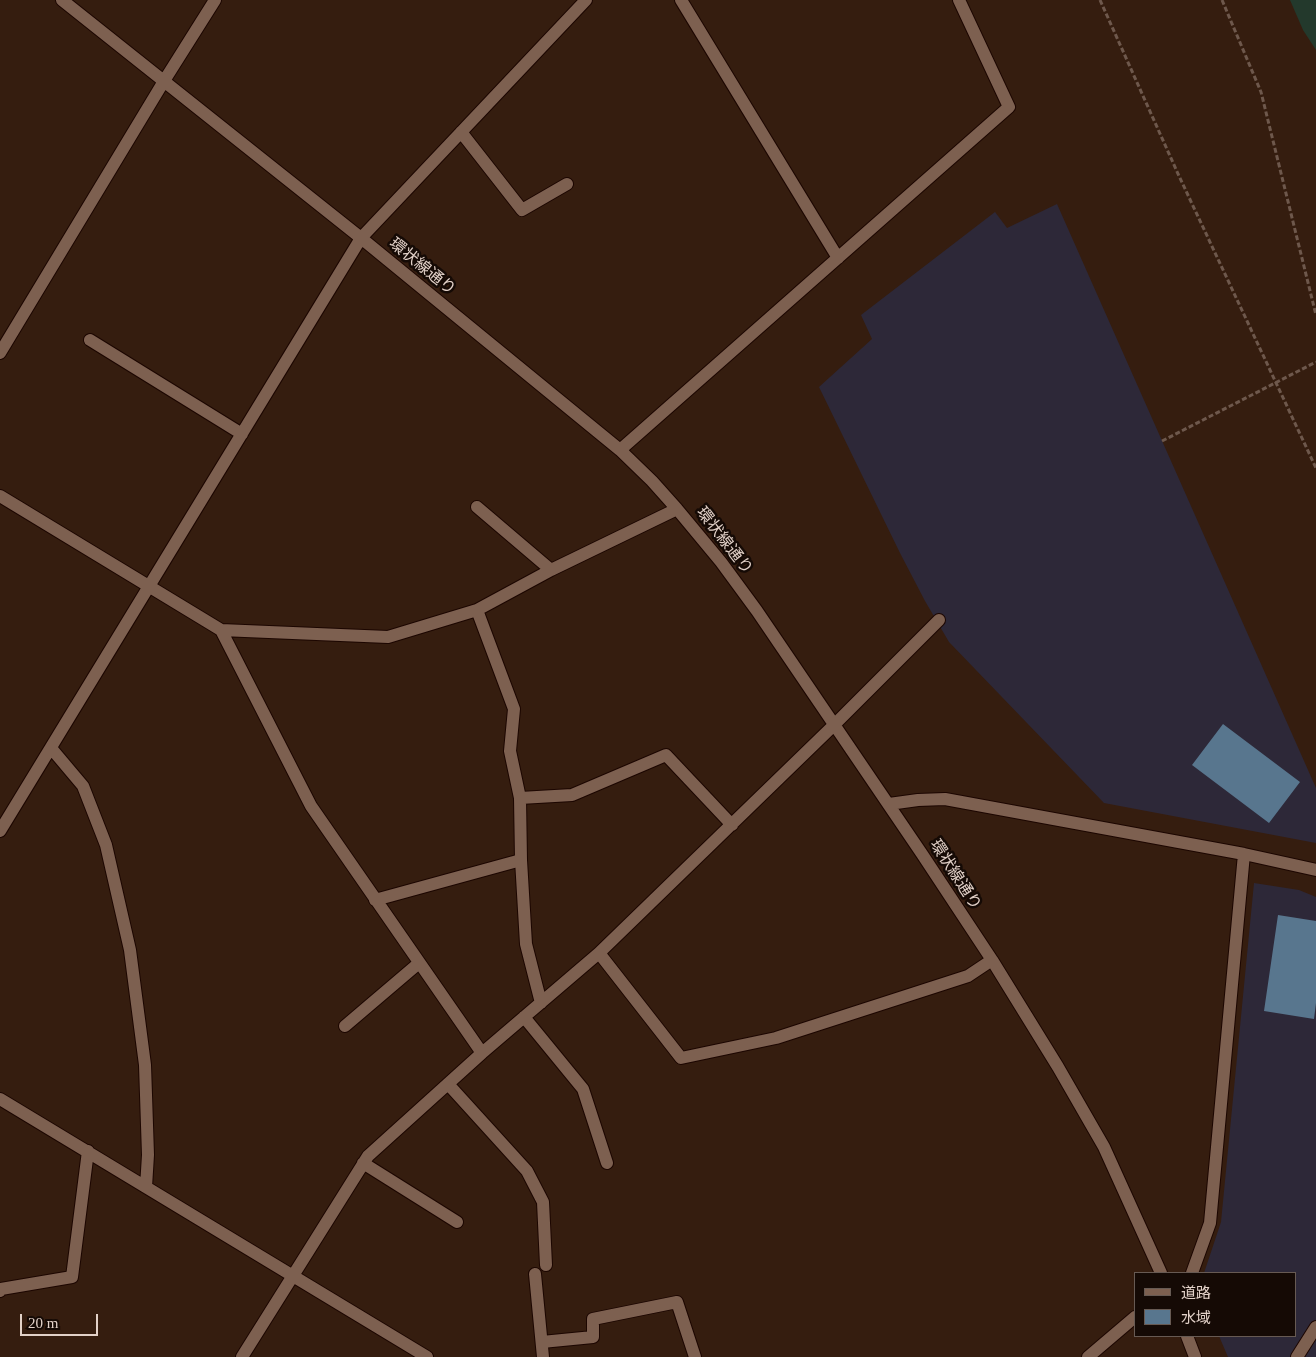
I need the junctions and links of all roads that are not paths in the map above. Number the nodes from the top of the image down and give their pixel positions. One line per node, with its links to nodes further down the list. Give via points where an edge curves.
1 (62, 0): 6 (street, 環状線通り)
2 (215, 0): 6 (street)
3 (586, 0): 7 (street)
4 (681, 0): 10 (street)
5 (959, 0): 10 (street, via 1009,107)
6 (164, 81): 9 (street, 環状線通り); 12 (street)
7 (461, 132): 8 (street, via 522,210); 9 (street)
8 (567, 184)
9 (361, 238): 13 (street); 14 (street, 環状線通り)
10 (838, 258): 14 (street)
11 (90, 340): 13 (street)
12 (0, 353)
13 (242, 434): 19 (street)
14 (620, 450): 17 (street, 環状線通り)
15 (0, 496): 19 (street)
16 (477, 507): 18 (street)
17 (677, 509): 18 (street); 23 (street, 環状線通り, via 757,611)
18 (551, 570): 20 (street)
19 (149, 586): 22 (street); 24 (street)
20 (477, 610): 22 (street, via 388,637); 25 (street, via 514,709 510,751)
21 (939, 620): 23 (street)
22 (221, 630): 32 (street, via 311,806)
23 (834, 725): 26 (street, 環状線通り); 27 (street)
24 (51, 748): 28 (street); 45 (street, via 83,786 106,845 130,950 145,1065)
25 (520, 798): 27 (street, via 572,795 666,755); 30 (street)
26 (889, 804): 29 (street, via 945,799); 34 (street, 環状線通り)
27 (732, 825): 33 (street)
28 (0, 831)
29 (1244, 854): 31 (street); 49 (street, via 1210,1223)
30 (521, 860): 32 (street); 36 (street, via 526,944)
31 (1316, 870)
32 (375, 900): 35 (street)
33 (599, 953): 34 (street, via 681,1058 776,1038 968,976); 36 (street)
34 (992, 960): 48 (street, 環状線通り, via 1104,1147)
35 (419, 963): 38 (street); 39 (street)
36 (541, 1003): 37 (street)
37 (524, 1017): 39 (street); 44 (street, via 583,1089)
38 (345, 1026)
39 (482, 1053): 40 (street)
40 (448, 1084): 43 (street); 47 (street, via 527,1170 543,1202)
41 (0, 1099): 42 (street)
42 (88, 1151): 45 (street); 52 (street, via 72,1277)
43 (363, 1163): 46 (street); 51 (street)
44 (607, 1163)
45 (146, 1186): 51 (street)
46 (457, 1222)
47 (546, 1265)
48 (1161, 1272)
49 (1192, 1272)
50 (535, 1274): 56 (street)
51 (292, 1275): 57 (street); 58 (street)
52 (0, 1291)
53 (1134, 1318): 61 (street)
54 (1316, 1327): 63 (street)
55 (1187, 1337): 62 (street)
56 (542, 1342): 59 (street); 60 (street, via 593,1337 593,1319 677,1302)
57 (242, 1357)
58 (427, 1357)
59 (543, 1357)
60 (695, 1357)
61 (1088, 1357)
62 (1195, 1357)
63 (1297, 1357)

